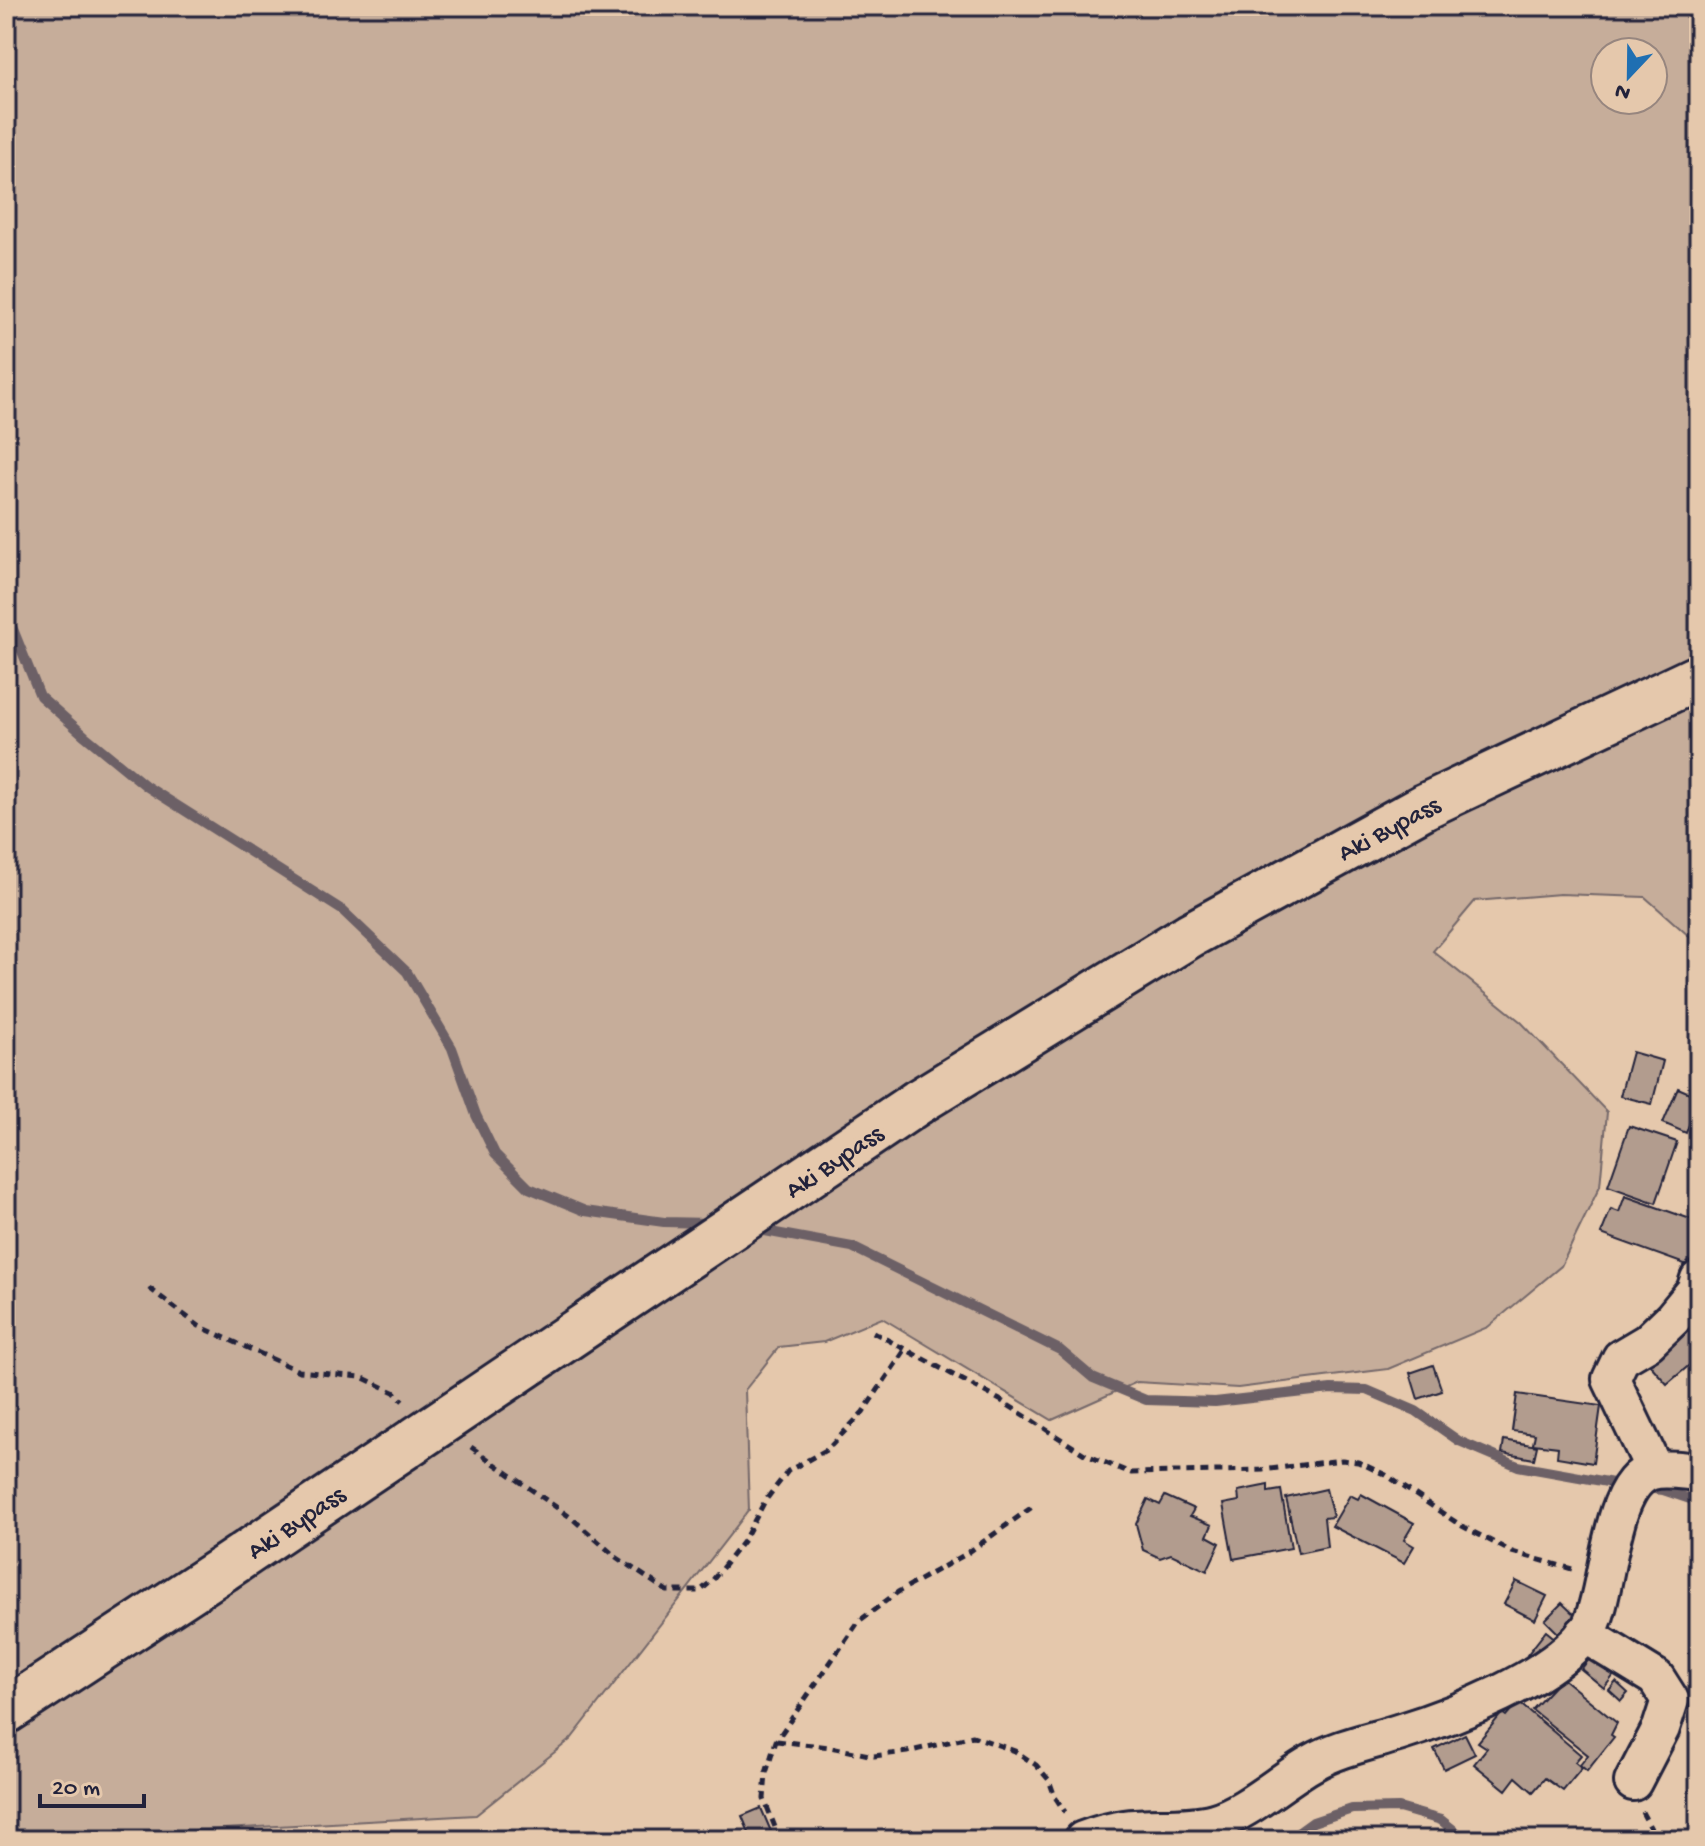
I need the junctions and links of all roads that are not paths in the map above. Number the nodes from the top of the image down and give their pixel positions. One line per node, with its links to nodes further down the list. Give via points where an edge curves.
1 (1699, 677): 6 (highway, Aki Bypass, bridge, via 1425,806 1190,935 918,1102)
2 (1698, 1288): 3 (street, via 1648,1342 1621,1358 1611,1379)
3 (1654, 1469): 4 (street); 5 (street, via 1633,1484 1620,1510)
4 (1699, 1472)
5 (1584, 1634): 7 (street, via 1656,1678 1670,1700); 8 (street, via 1521,1683 1314,1762 1233,1815 1213,1823 1122,1829)
6 (6, 1711)
7 (1633, 1782)
8 (1084, 1840)

